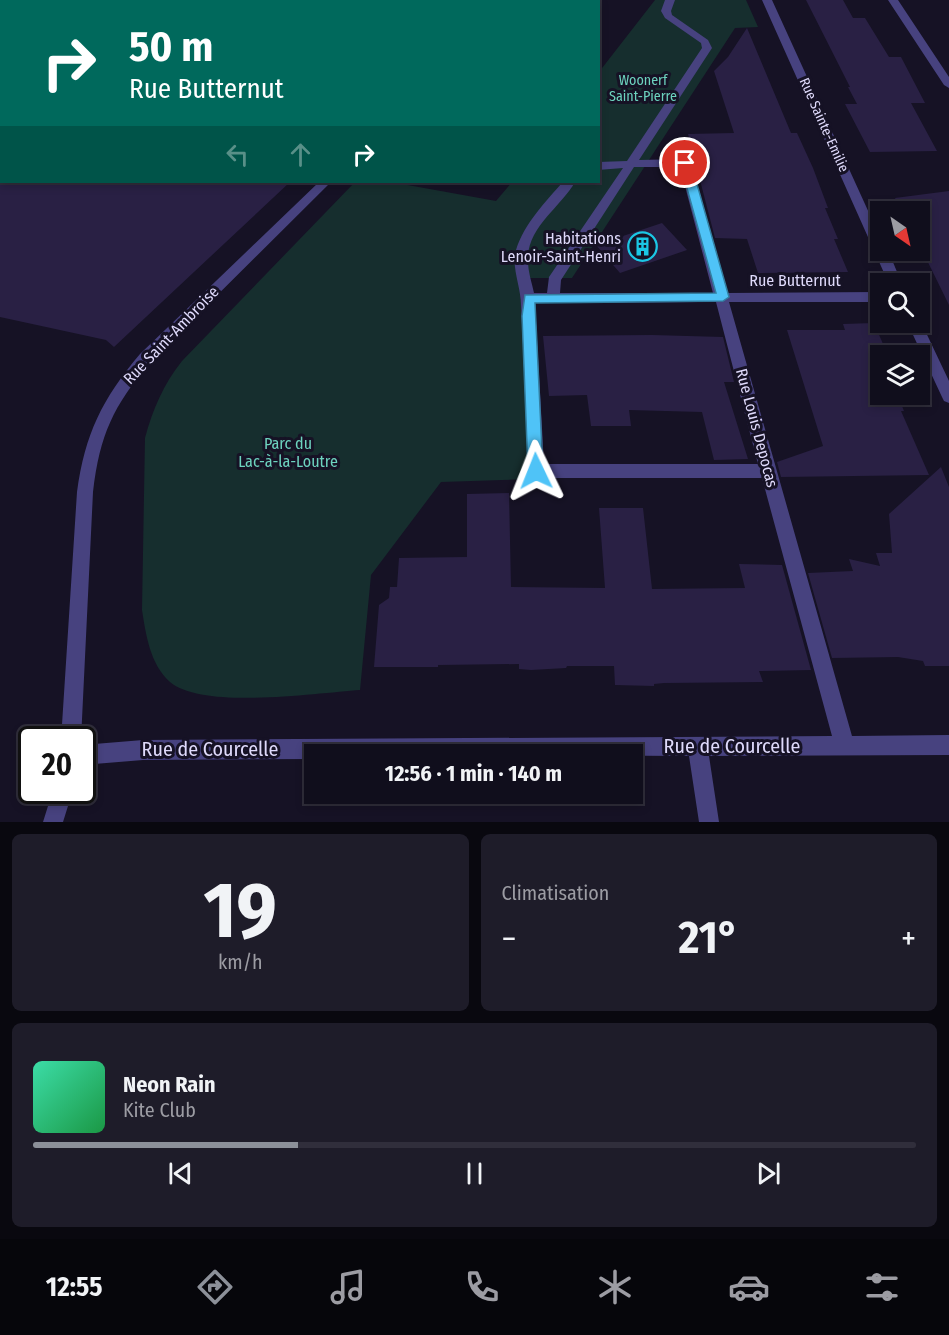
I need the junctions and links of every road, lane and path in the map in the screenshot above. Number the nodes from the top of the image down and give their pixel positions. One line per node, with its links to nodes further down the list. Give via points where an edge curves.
1 (670, 0): 5 (street, via 668,16 705,42 707,48)
2 (766, 0): 9 (street, Rue Sainte-Emilie)
3 (893, 0): 4 (street)
4 (949, 85)
5 (631, 164): 6 (street); 10 (street, Rue Louis Depocas, via 685,163); 13 (street, via 554,280)
6 (600, 166)
7 (318, 183): 17 (street, Rue Saint-Ambroise, via 146,358 101,418 90,453 85,492)
8 (568, 183): 12 (street, via 523,246 521,260)
9 (870, 226)
10 (723, 297): 11 (street, Rue Butternut); 13 (street, Rue Butternut); 16 (street, Rue Louis Depocas)
11 (870, 297)
12 (530, 298): 13 (street, Rue Butternut); 16 (street, via 536,471)
13 (553, 298)
14 (919, 333): 15 (street)
15 (949, 397)
16 (768, 471): 18 (street, Rue Louis Depocas)
17 (72, 726)
18 (844, 745): 19 (street, Rue de Courcelle); 20 (street, Rue de Courcelle)
19 (949, 745)
20 (697, 746): 21 (street, Rue de Courcelle, via 143,750); 24 (street)
21 (96, 754)
22 (59, 804): 23 (street)
23 (53, 822)
24 (709, 822)

